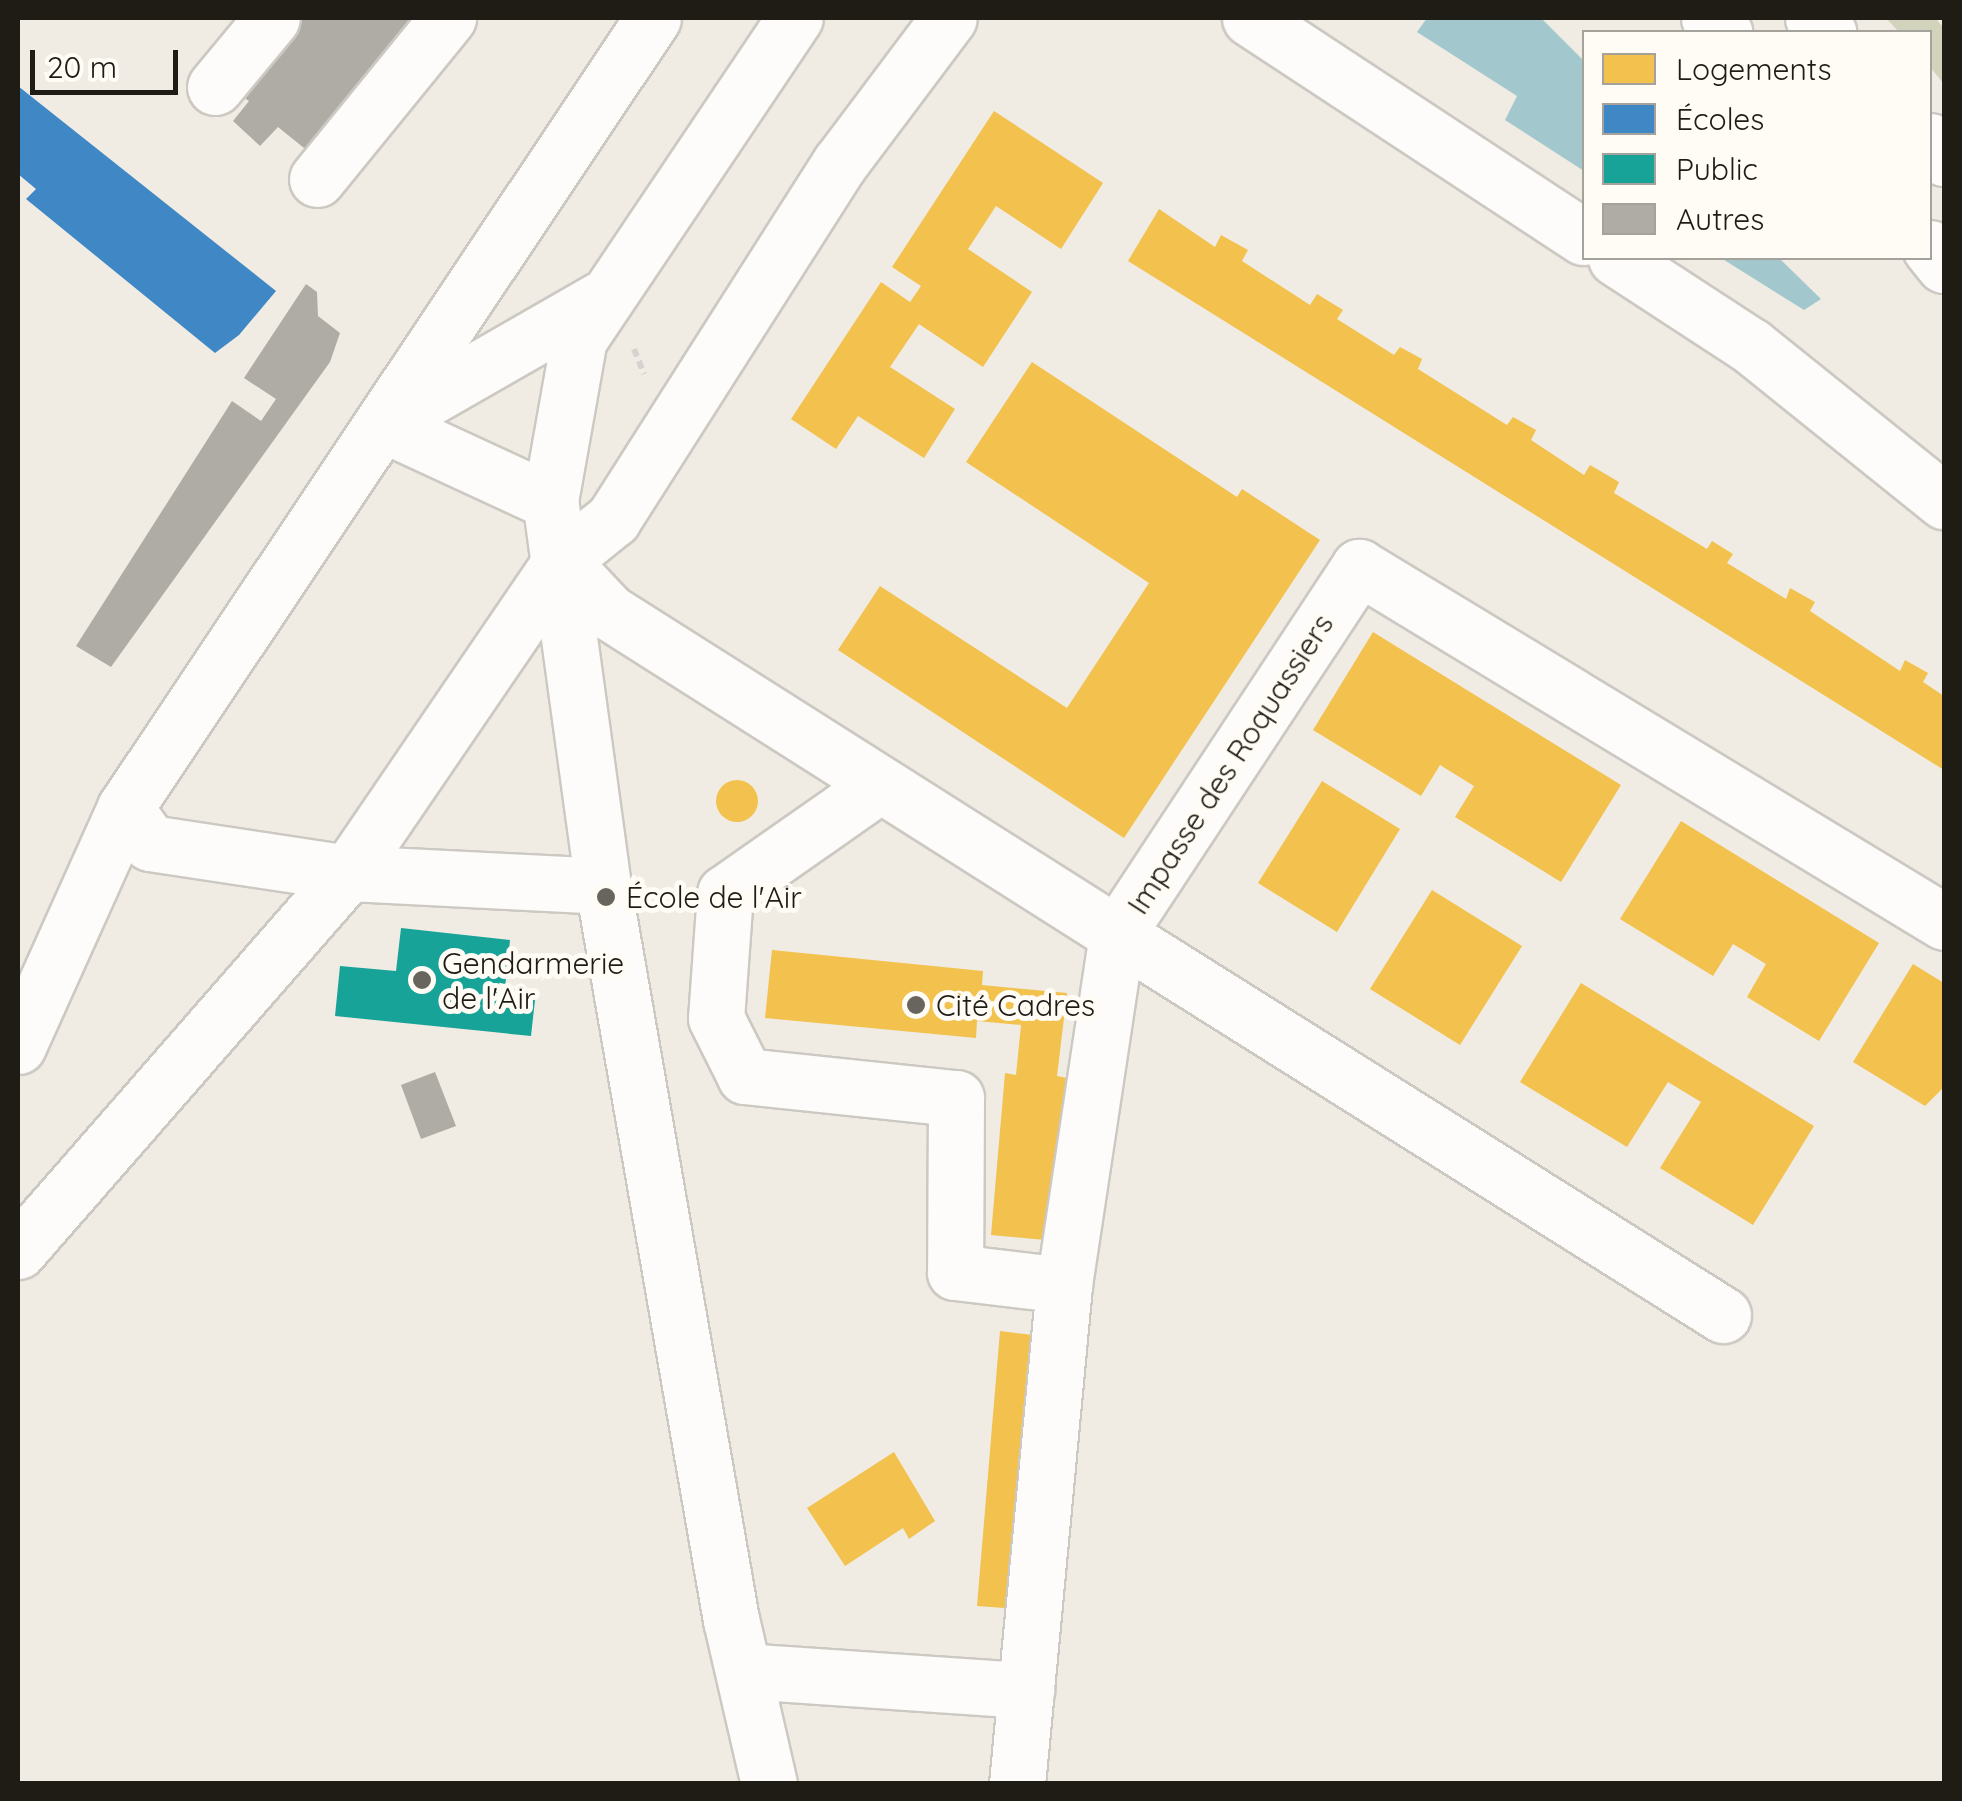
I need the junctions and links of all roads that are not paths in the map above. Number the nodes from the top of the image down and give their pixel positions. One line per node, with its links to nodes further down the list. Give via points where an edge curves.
1 (272, 18): 7 (main road)
2 (448, 18): 8 (main road)
3 (654, 18): 12 (main road)
4 (796, 18): 11 (main road)
5 (949, 18): 15 (main road, via 840,163 614,520)
6 (1250, 18): 9 (main road)
7 (215, 87)
8 (317, 179)
9 (1582, 236)
10 (1619, 260): 13 (main road, via 1751,346)
11 (602, 298): 12 (main road); 14 (main road, via 579,340)
12 (383, 424): 14 (main road); 17 (main road)
13 (1944, 501)
14 (550, 502): 15 (main road)
15 (560, 562): 16 (main road, via 609,612); 18 (main road); 19 (main road)
16 (875, 788): 21 (main road); 24 (main road, via 725,893 716,1018 745,1076 956,1098 955,1272)
17 (125, 808): 18 (main road, via 150,844); 22 (main road)
18 (348, 873): 19 (main road); 23 (main road)
19 (603, 886): 26 (main road)
20 (1944, 922): 21 (main road, Impasse des Roquassiers, via 1359,567)
21 (1117, 934): 24 (main road); 25 (main road, Impasse des Roquassiers)
22 (18, 1046)
23 (18, 1250)
24 (1064, 1286): 27 (main road)
25 (1723, 1314)
26 (744, 1671): 27 (main road); 28 (main road)
27 (1026, 1690): 29 (main road)
28 (769, 1784)
29 (1018, 1784)

